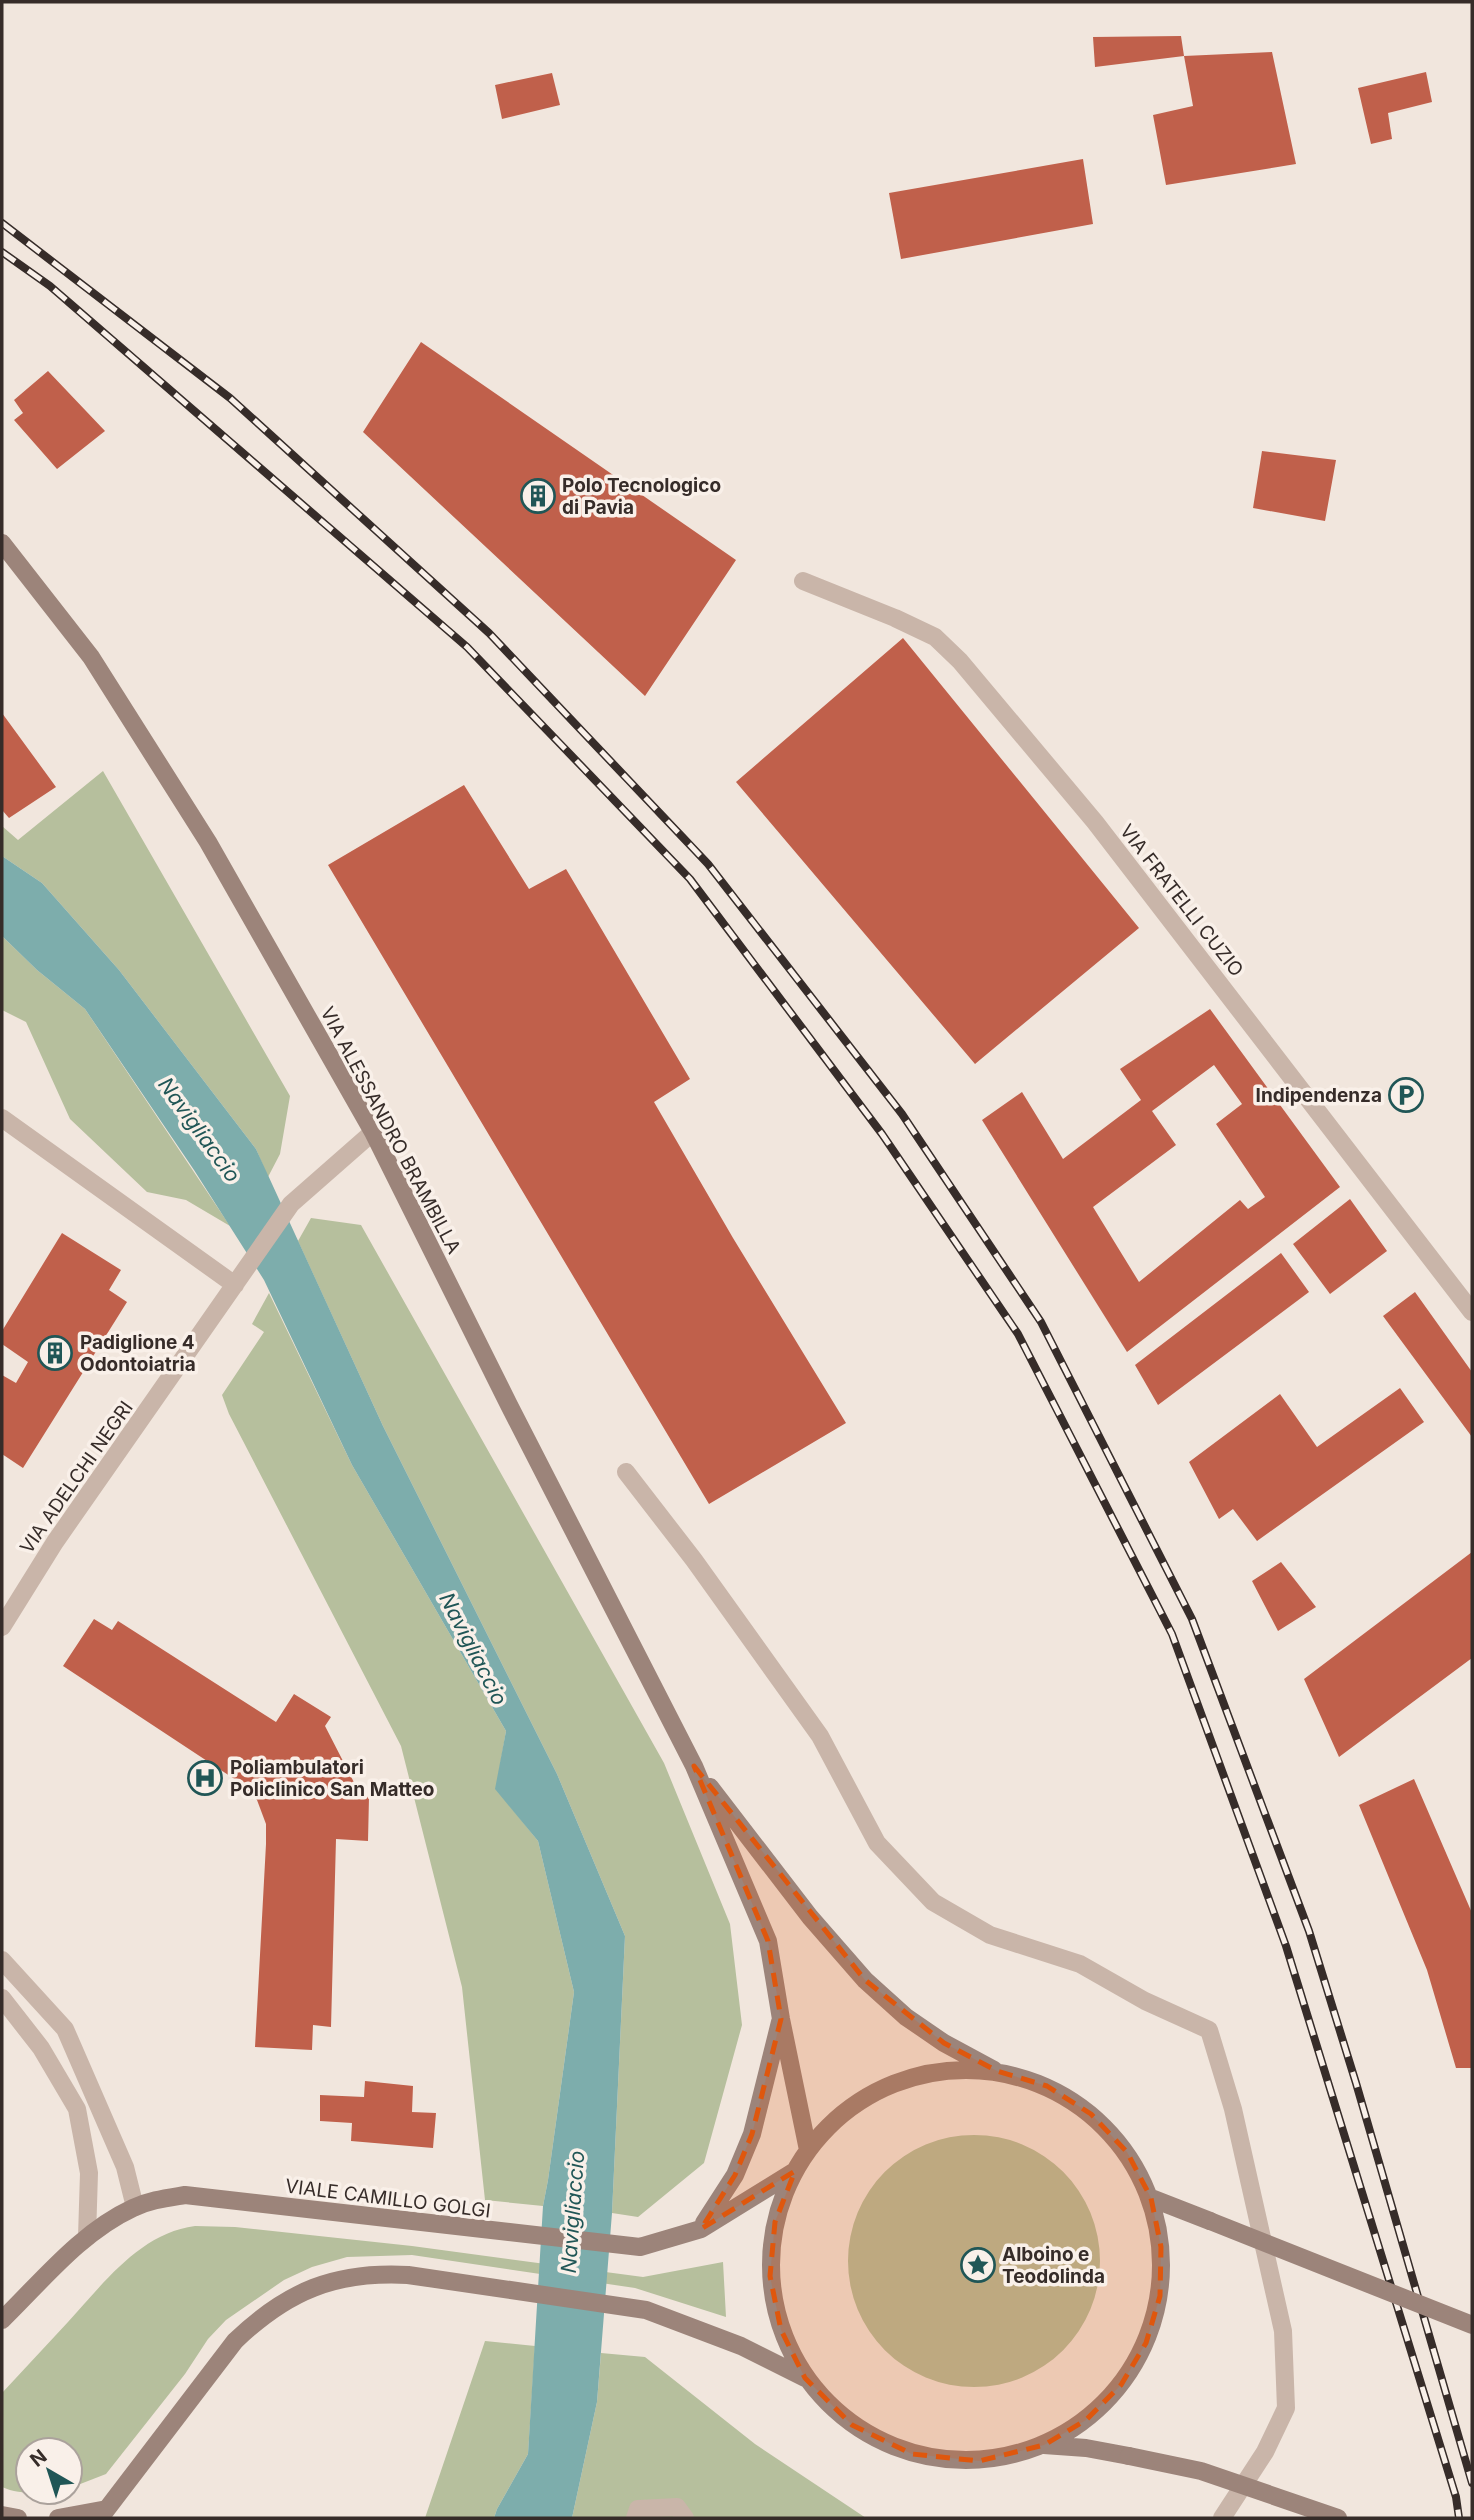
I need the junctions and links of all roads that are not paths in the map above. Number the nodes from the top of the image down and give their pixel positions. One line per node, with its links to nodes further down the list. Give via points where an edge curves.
1 (2, 543): 4 (main road, VIA ALESSANDRO BRAMBILLA, via 91,657 208,842)
2 (803, 581): 6 (street, VIA FRATELLI CUZIO, via 936,637 960,661 1095,822)
3 (2, 1118): 5 (street)
4 (373, 1132): 5 (street, VIA ADELCHI NEGRI, via 290,1204); 9 (main road, VIA ALESSANDRO BRAMBILLA)
5 (235, 1284): 8 (street, VIA ADELCHI NEGRI, via 55,1542)
6 (1472, 1312)
7 (626, 1472): 28 (street, via 820,1736 877,1843 933,1902 990,1935 1080,1964 1209,2030 1233,2109 1283,2331 1286,2407 1265,2452)
8 (2, 1627)
9 (694, 1766): 12 (main road, VIA ALESSANDRO BRAMBILLA, via 768,1941); 13 (main road, VIA ALESSANDRO BRAMBILLA, via 810,1917 865,1980 944,2043)
10 (2, 1959): 17 (street, via 65,2029 125,2167)
11 (2, 1998): 19 (street, via 41,2048 77,2109 89,2173)
12 (781, 2019): 14 (main road, VIA ALESSANDRO BRAMBILLA); 18 (main road, VIA ALESSANDRO BRAMBILLA, via 752,2134 735,2175)
13 (998, 2071): 14 (main road, via 944,2071 892,2084 845,2111); 16 (main road, via 1047,2087 1091,2114 1127,2152)
14 (808, 2150): 15 (main road)
15 (794, 2171): 18 (main road, VIALE CAMILLO GOLGI); 22 (main road, via 775,2222 771,2276 781,2330)
16 (1151, 2198): 21 (main road, bridge); 23 (main road, via 1161,2247 1160,2296 1146,2343 1121,2385 1086,2420)
17 (135, 2207): 18 (main road, VIALE CAMILLO GOLGI, via 185,2195 640,2247); 19 (main road, VIALE CAMILLO GOLGI)
18 (701, 2229)
19 (87, 2237): 20 (main road, VIALE CAMILLO GOLGI)
20 (2, 2320)
21 (1472, 2325)
22 (805, 2378): 23 (main road, via 852,2425 912,2454 979,2461); 24 (main road, via 741,2346 646,2310 408,2275 363,2276 319,2284 259,2318 234,2341)
23 (1044, 2445): 29 (main road, bridge, via 1086,2448 1201,2471)
24 (104, 2513): 25 (main road)
25 (58, 2518)
26 (635, 2518): 27 (street, via 638,2509 677,2507)
27 (685, 2518)
28 (1222, 2518)
29 (1338, 2518)

